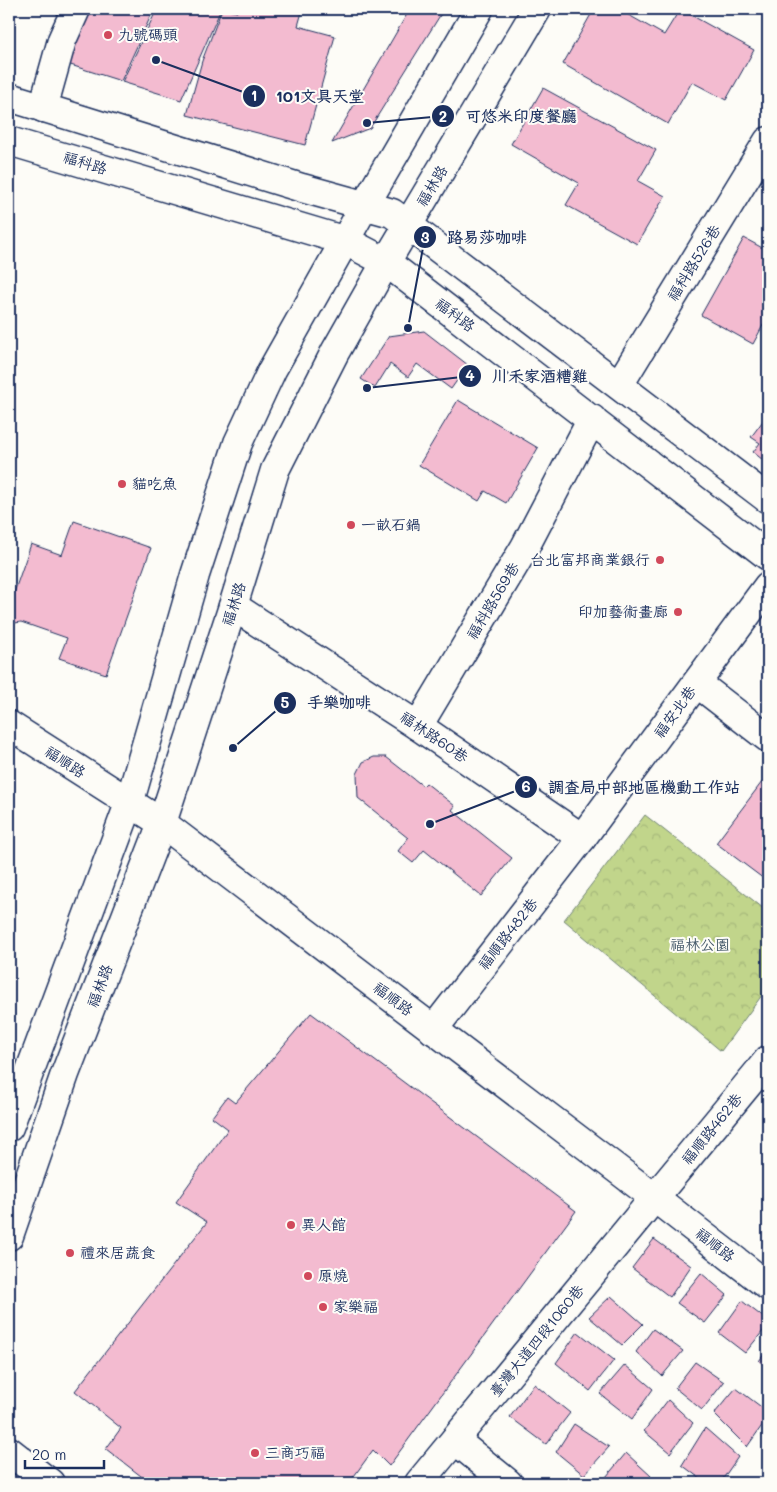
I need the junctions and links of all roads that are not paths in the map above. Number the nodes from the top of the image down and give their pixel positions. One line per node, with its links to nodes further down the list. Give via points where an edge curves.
1 (76, 9): 5 (street, via 62,40)
2 (478, 9): 8 (street)
3 (537, 9): 9 (street, 福林路)
4 (9, 97): 5 (street)
5 (43, 108): 8 (street)
6 (9, 141): 10 (street, 福科路)
7 (768, 141): 12 (street, 福科路526巷)
8 (365, 205): 9 (street, via 392,213); 10 (street)
9 (408, 226): 11 (street, 福林路); 12 (street)
10 (346, 241): 11 (street, 福科路); 22 (street, via 272,370 238,442 195,576)
11 (386, 262): 13 (street, 福科路); 17 (street, 福林路, via 335,352 275,470)
12 (619, 385): 14 (street)
13 (592, 419): 15 (street, 福科路); 20 (street, 福科路569巷, via 525,547)
14 (768, 499)
15 (768, 556)
16 (768, 586): 18 (street, 福安北巷)
17 (233, 606): 20 (street, 福林路60巷); 23 (street, 福林路)
18 (697, 683): 21 (street); 24 (street, 福安北巷)
19 (9, 725): 22 (street, 福順路)
20 (418, 726): 24 (street, 福林路60巷)
21 (768, 738)
22 (129, 804): 23 (street, 福順路); 27 (street)
23 (162, 823): 25 (street, 福順路); 29 (street, 福林路, via 65,1074)
24 (582, 838): 25 (street, 福順路482巷)
25 (433, 1030): 28 (street, 福順路)
26 (768, 1060): 28 (street, 福順路462巷)
27 (11, 1113)
28 (655, 1198): 30 (street, 福順路); 31 (street, 臺灣大道四段1060巷)
29 (9, 1236)
30 (768, 1286)
31 (455, 1440): 34 (street, 臺灣大道四段1060巷); 35 (street)
32 (9, 1451): 33 (street)
33 (50, 1483)
34 (419, 1483)
35 (508, 1483)

